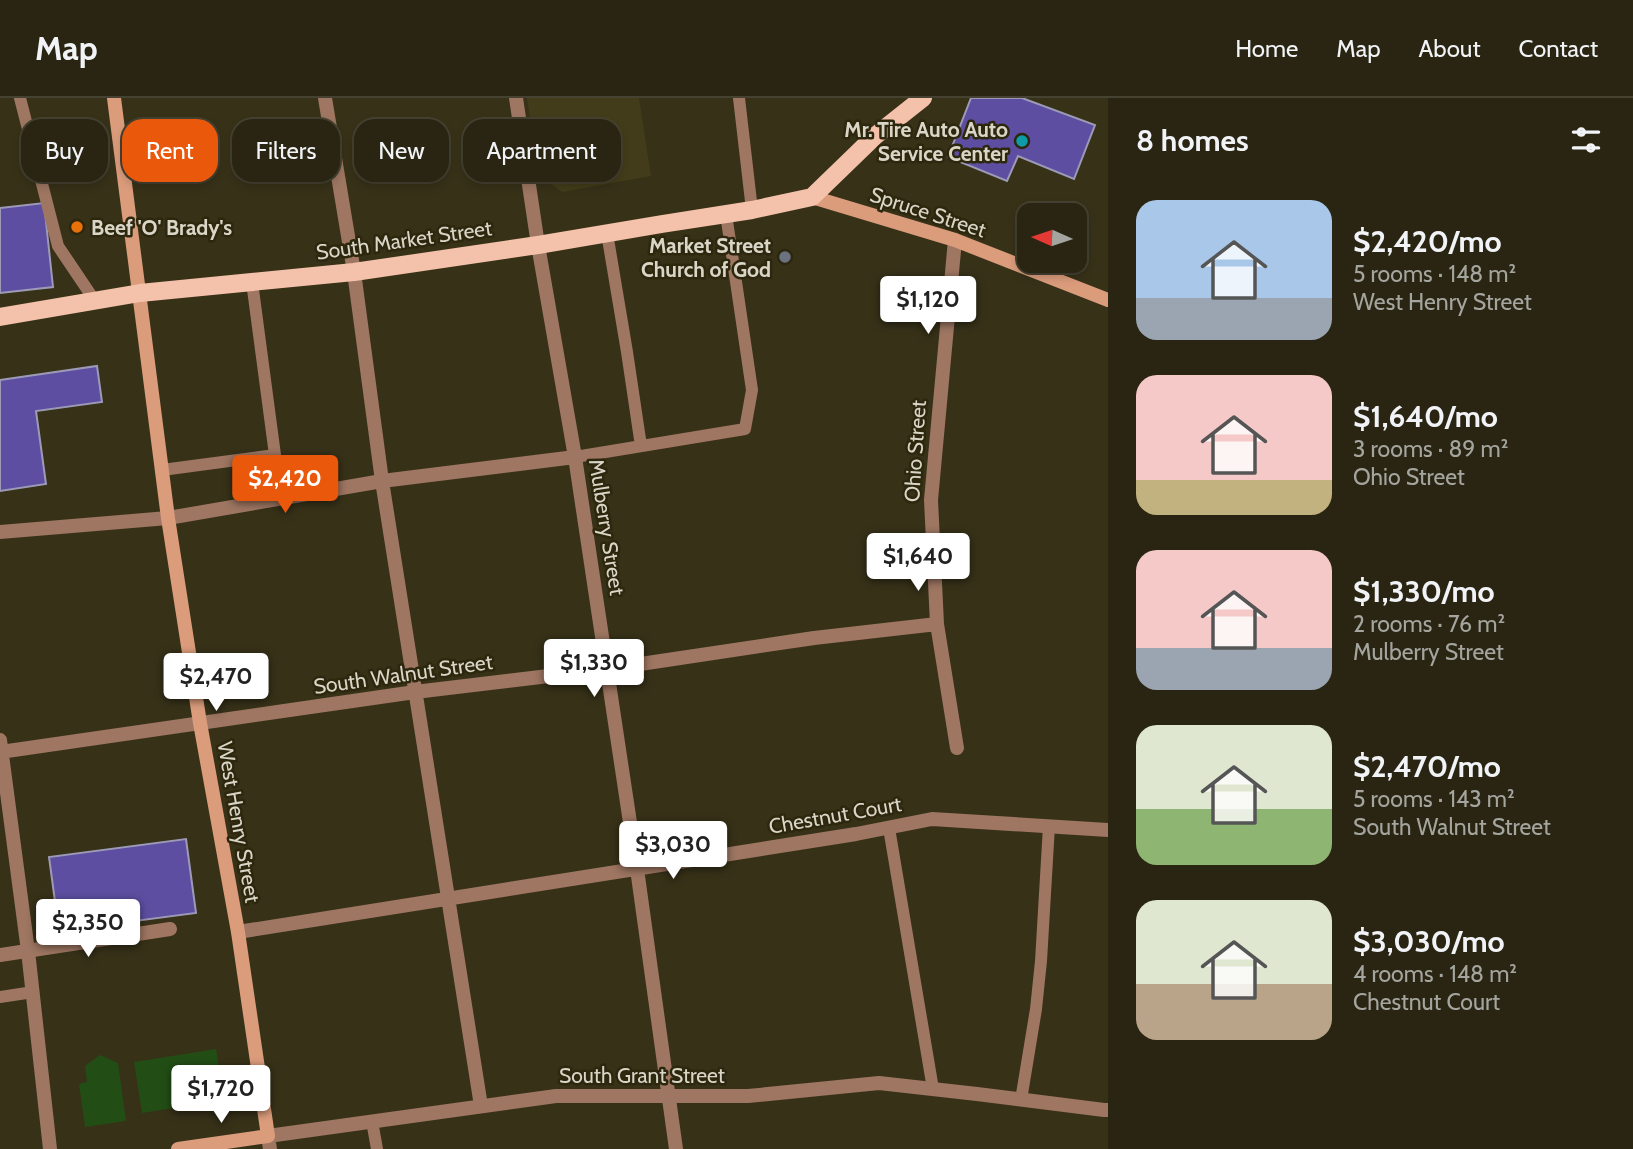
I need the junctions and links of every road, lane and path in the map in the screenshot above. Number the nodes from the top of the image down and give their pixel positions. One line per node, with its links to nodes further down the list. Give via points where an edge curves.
1 (20, 98): 17 (lane, via 58,246)
2 (114, 98): 15 (street, West Henry Street)
3 (325, 98): 13 (street)
4 (516, 98): 12 (street, Mulberry Street)
5 (739, 98): 8 (lane)
6 (923, 98): 7 (main road, via 875,136)
7 (812, 197): 8 (main road, South Market Street); 11 (street, Spruce Street)
8 (752, 211): 9 (main road, South Market Street)
9 (726, 214): 10 (main road, South Market Street); 19 (lane, via 752,390 745,429)
10 (607, 233): 12 (main road, South Market Street); 19 (lane)
11 (955, 240): 16 (street, Spruce Street); 27 (street, Ohio Street, via 931,500)
12 (537, 245): 13 (main road, South Market Street); 21 (street, Mulberry Street)
13 (354, 272): 14 (main road, South Market Street); 23 (street)
14 (252, 282): 15 (main road, South Market Street); 20 (lane)
15 (139, 293): 17 (main road, South Market Street); 22 (street, West Henry Street)
16 (1108, 300)
17 (95, 301): 18 (main road, South Market Street)
18 (0, 317)
19 (641, 446): 21 (lane)
20 (275, 455): 22 (lane); 24 (lane)
21 (575, 458): 23 (street); 28 (street, Mulberry Street)
22 (162, 470): 25 (street, West Henry Street)
23 (382, 481): 24 (street); 29 (street)
24 (281, 498): 25 (street)
25 (168, 517): 26 (street); 30 (street, West Henry Street)
26 (0, 532)
27 (937, 624): 28 (street, South Walnut Street); 32 (street, Ohio Street)
28 (607, 669): 29 (street, South Walnut Street); 36 (street, Mulberry Street)
29 (415, 692): 30 (street, South Walnut Street); 37 (street)
30 (200, 723): 31 (street, South Walnut Street); 39 (street, West Henry Street)
31 (1, 748): 40 (street)
32 (957, 748)
33 (1049, 826): 34 (street, Chestnut Court, via 932,819); 35 (street, Chestnut Court); 46 (lane, via 1041,961)
34 (889, 828): 36 (street, Chestnut Court); 44 (lane)
35 (1108, 830)
36 (637, 869): 37 (street, Chestnut Court); 45 (street, Mulberry Street)
37 (448, 899): 39 (street, Chestnut Court); 47 (street)
38 (170, 929): 40 (street)
39 (239, 932): 50 (street, West Henry Street)
40 (28, 951): 41 (street); 42 (street)
41 (0, 955)
42 (33, 992): 43 (lane); 51 (street)
43 (0, 997)
44 (933, 1089): 45 (street, South Grant Street, via 879,1083 748,1096); 46 (street, South Grant Street)
45 (668, 1097): 47 (street, South Grant Street, via 556,1096); 54 (street, Mulberry Street)
46 (1021, 1100): 48 (street, South Grant Street)
47 (481, 1106): 49 (street, South Grant Street)
48 (1108, 1110)
49 (372, 1121): 50 (street, South Grant Street); 53 (lane)
50 (269, 1143): 52 (street, South Grant Street)
51 (50, 1149)
52 (178, 1149)
53 (377, 1149)
54 (676, 1149)

